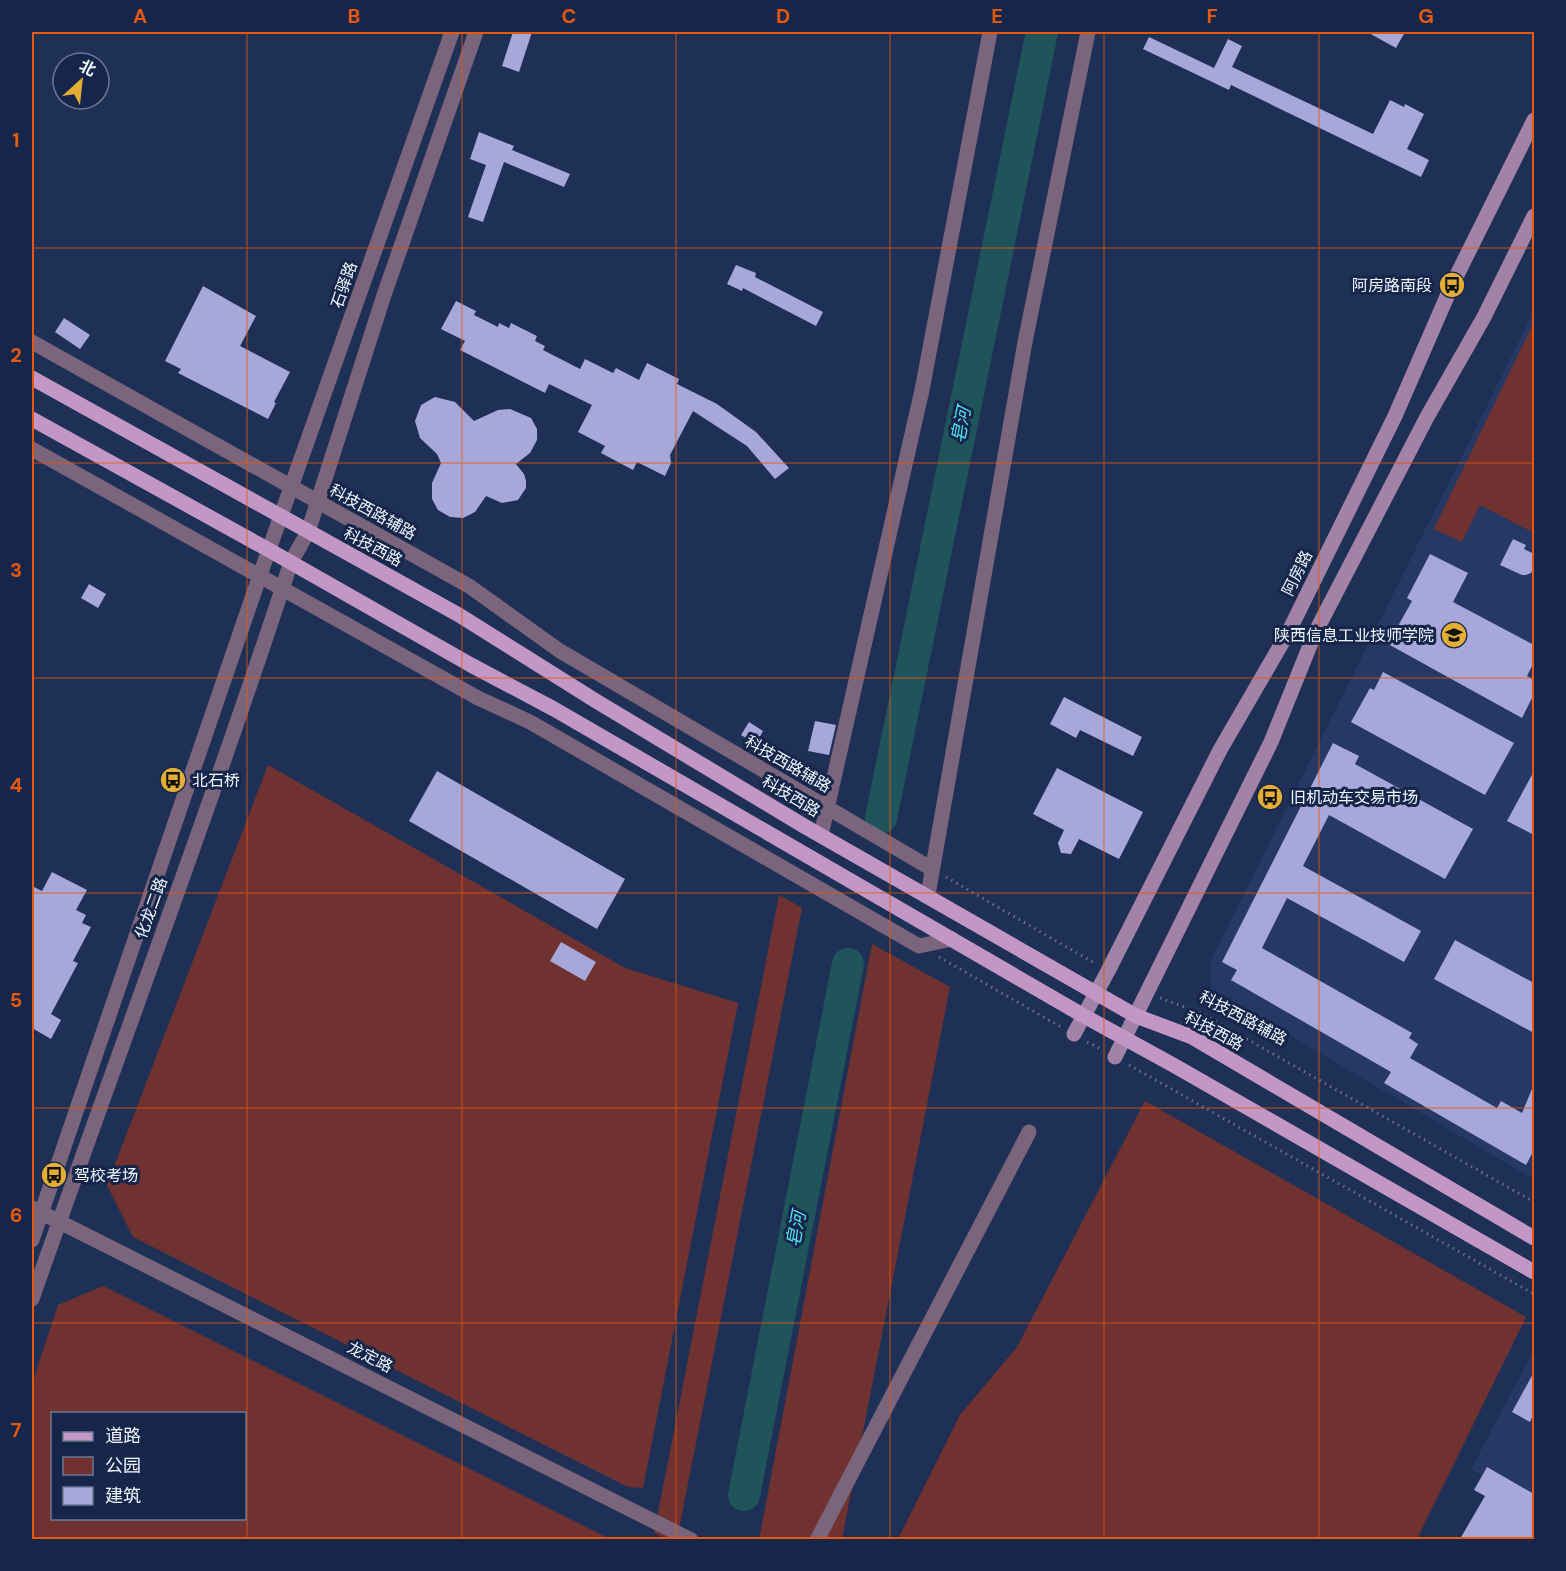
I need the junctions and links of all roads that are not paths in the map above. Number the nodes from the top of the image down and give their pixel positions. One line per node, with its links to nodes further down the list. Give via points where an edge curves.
1 (452, 32): 11 (street, 石驿路)
2 (476, 32): 12 (street, via 384,295)
3 (990, 32): 19 (street, via 922,390)
4 (1088, 32): 21 (street, via 1024,342)
5 (1534, 120): 24 (main road, 阿房路, via 1289,631 1220,750)
6 (1534, 216): 26 (main road, via 1315,633 1271,742)
7 (32, 342): 11 (street, 科技西路辅路)
8 (32, 378): 13 (main road, 科技西路)
9 (32, 419): 15 (main road)
10 (32, 449): 17 (street)
11 (292, 486): 12 (street, 科技西路辅路); 13 (street, 石驿路)
12 (318, 501): 14 (street); 19 (street, 科技西路辅路, via 469,586 560,651)
13 (282, 518): 14 (main road, 科技西路); 15 (street, 石驿路)
14 (308, 532): 16 (street, 化龙二路); 20 (main road, 科技西路, via 459,615)
15 (269, 550): 16 (main road); 17 (street, 化龙二路)
16 (291, 562): 18 (street, 化龙二路); 23 (main road)
17 (260, 575): 18 (street); 31 (street, 化龙二路)
18 (283, 587): 23 (street, via 478,698 530,722 919,946); 32 (street, 化龙二路)
19 (828, 807): 20 (street); 21 (street, 科技西路辅路)
20 (821, 835): 22 (main road, 科技西路)
21 (932, 869): 22 (street)
22 (928, 895): 24 (main road, 科技西路)
23 (952, 939): 25 (main road)
24 (1097, 992): 25 (main road, 阿房路); 26 (main road, 科技西路)
25 (1084, 1016): 27 (main road, 阿房路); 28 (main road)
26 (1136, 1016): 28 (main road); 33 (main road, 科技西路, via 1192,1037)
27 (1074, 1034)
28 (1124, 1039): 29 (main road); 35 (main road)
29 (1115, 1057)
30 (1029, 1132): 38 (street)
31 (36, 1210): 32 (street, 龙定路); 34 (street, 化龙二路)
32 (59, 1221): 36 (street, 化龙二路); 37 (street, 龙定路)
33 (1534, 1238)
34 (32, 1240)
35 (1534, 1272)
36 (32, 1299)
37 (691, 1539)
38 (817, 1539)

